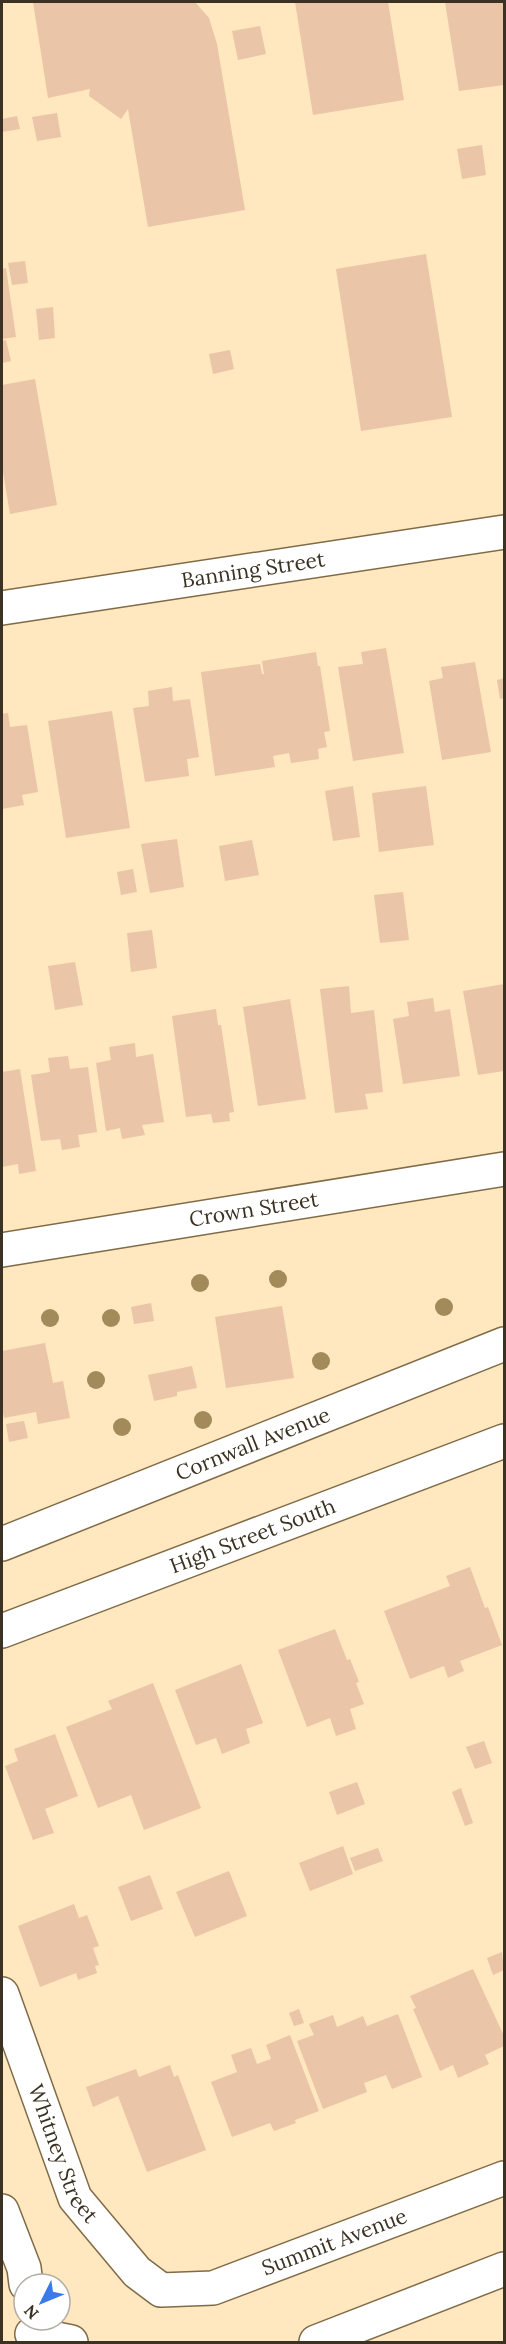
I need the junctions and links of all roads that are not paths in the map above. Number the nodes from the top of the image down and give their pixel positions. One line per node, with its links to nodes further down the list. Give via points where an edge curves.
1 (504, 532): 2 (street, Banning Street)
2 (2, 608)
3 (504, 1169): 4 (street, Crown Street)
4 (2, 1250)
5 (504, 1344): 7 (street, Cornwall Avenue)
6 (504, 1441): 8 (street, High Street South)
7 (2, 1544)
8 (2, 1631)
9 (2, 1994): 14 (street, Whitney Street, via 75,2198 137,2272)
10 (504, 2178): 14 (street, Summit Avenue, via 213,2288)
11 (2, 2211): 13 (street)
12 (504, 2269): 17 (street)
13 (24, 2272)
14 (161, 2290)
15 (24, 2332): 16 (street)
16 (71, 2343)
17 (316, 2343)

